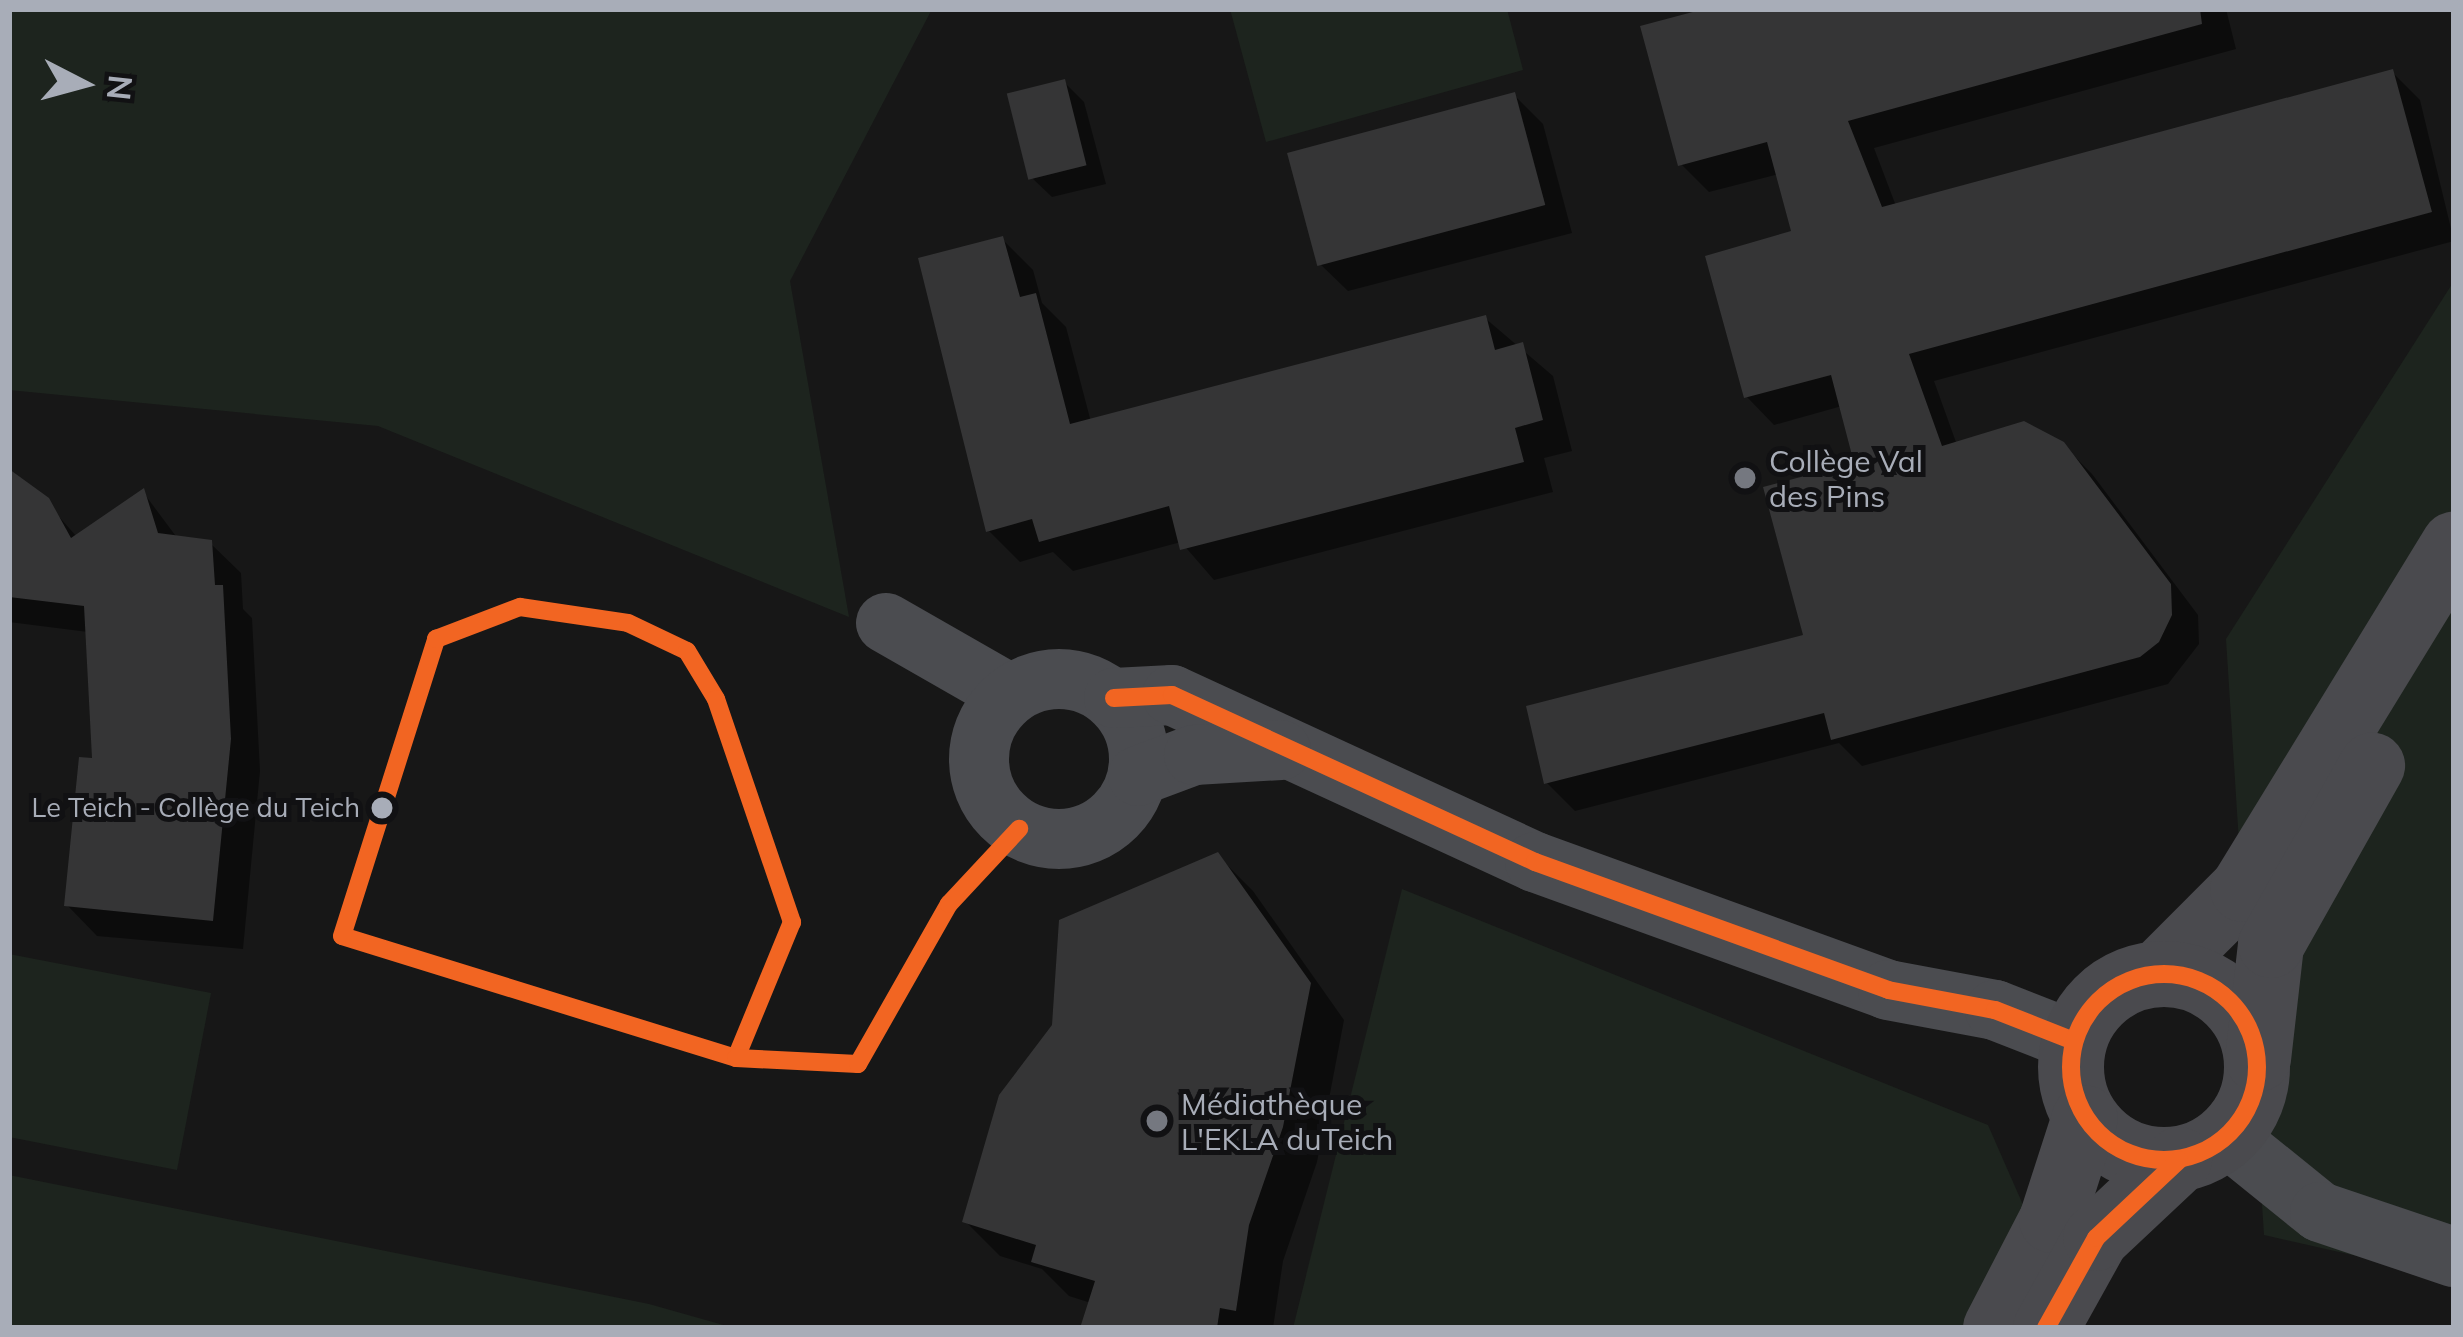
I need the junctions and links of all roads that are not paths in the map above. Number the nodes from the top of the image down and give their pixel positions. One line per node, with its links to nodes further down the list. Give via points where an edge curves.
1 (2454, 545): 8 (main road, via 2243,889)
2 (2454, 616): 10 (main road, via 2271,945)
3 (886, 623): 4 (street)
4 (1010, 694): 5 (street, via 1063,678); 7 (street, via 980,740 979,766 985,791 1019,829 1069,840 1094,832 1115,818)
5 (1114, 698): 6 (street, via 1172,695); 7 (street, via 1140,743)
6 (1281, 750): 7 (street, via 1194,754); 9 (street, via 1622,894 1888,990 1994,1010)
7 (1138, 776)
8 (2159, 973): 9 (main road, via 2106,993); 10 (main road, via 2215,988 2237,1007)
9 (2074, 1041): 11 (main road, via 2071,1067)
10 (2258, 1059): 12 (main road, via 2246,1115)
11 (2085, 1118): 12 (main road, via 2126,1153); 14 (main road, via 2053,1220)
12 (2203, 1149): 13 (street, via 2320,1212); 15 (main road, via 2096,1238)
13 (2454, 1257)
14 (1996, 1328)
15 (2046, 1328)

